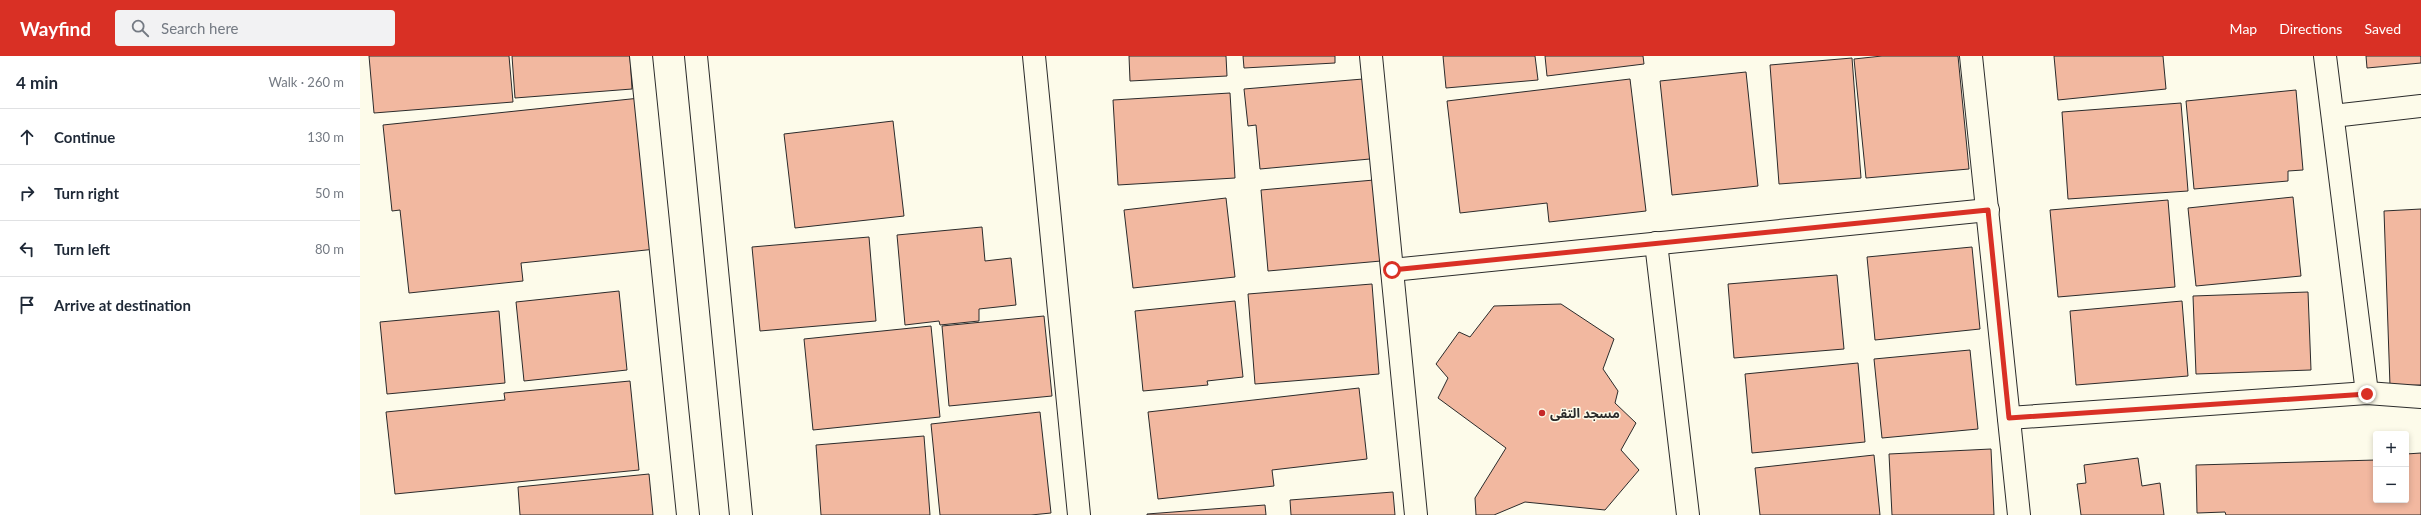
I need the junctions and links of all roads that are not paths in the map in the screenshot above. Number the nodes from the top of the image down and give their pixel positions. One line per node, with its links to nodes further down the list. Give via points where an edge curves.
1 (641, 56): 15 (street)
2 (696, 56): 16 (street)
3 (1034, 56): 17 (street)
4 (1371, 56): 11 (street)
5 (1971, 56): 9 (street)
6 (2326, 56): 8 (street)
7 (2421, 106): 8 (street)
8 (2333, 116): 12 (street)
9 (1988, 210): 10 (street); 14 (street)
10 (1656, 243): 11 (street); 19 (street)
11 (1392, 270): 18 (street)
12 (2367, 394): 13 (street); 14 (street)
13 (2421, 397)
14 (2009, 418): 20 (street)
15 (688, 515)
16 (741, 515)
17 (1079, 515)
18 (1416, 515)
19 (1688, 515)
20 (2019, 515)

